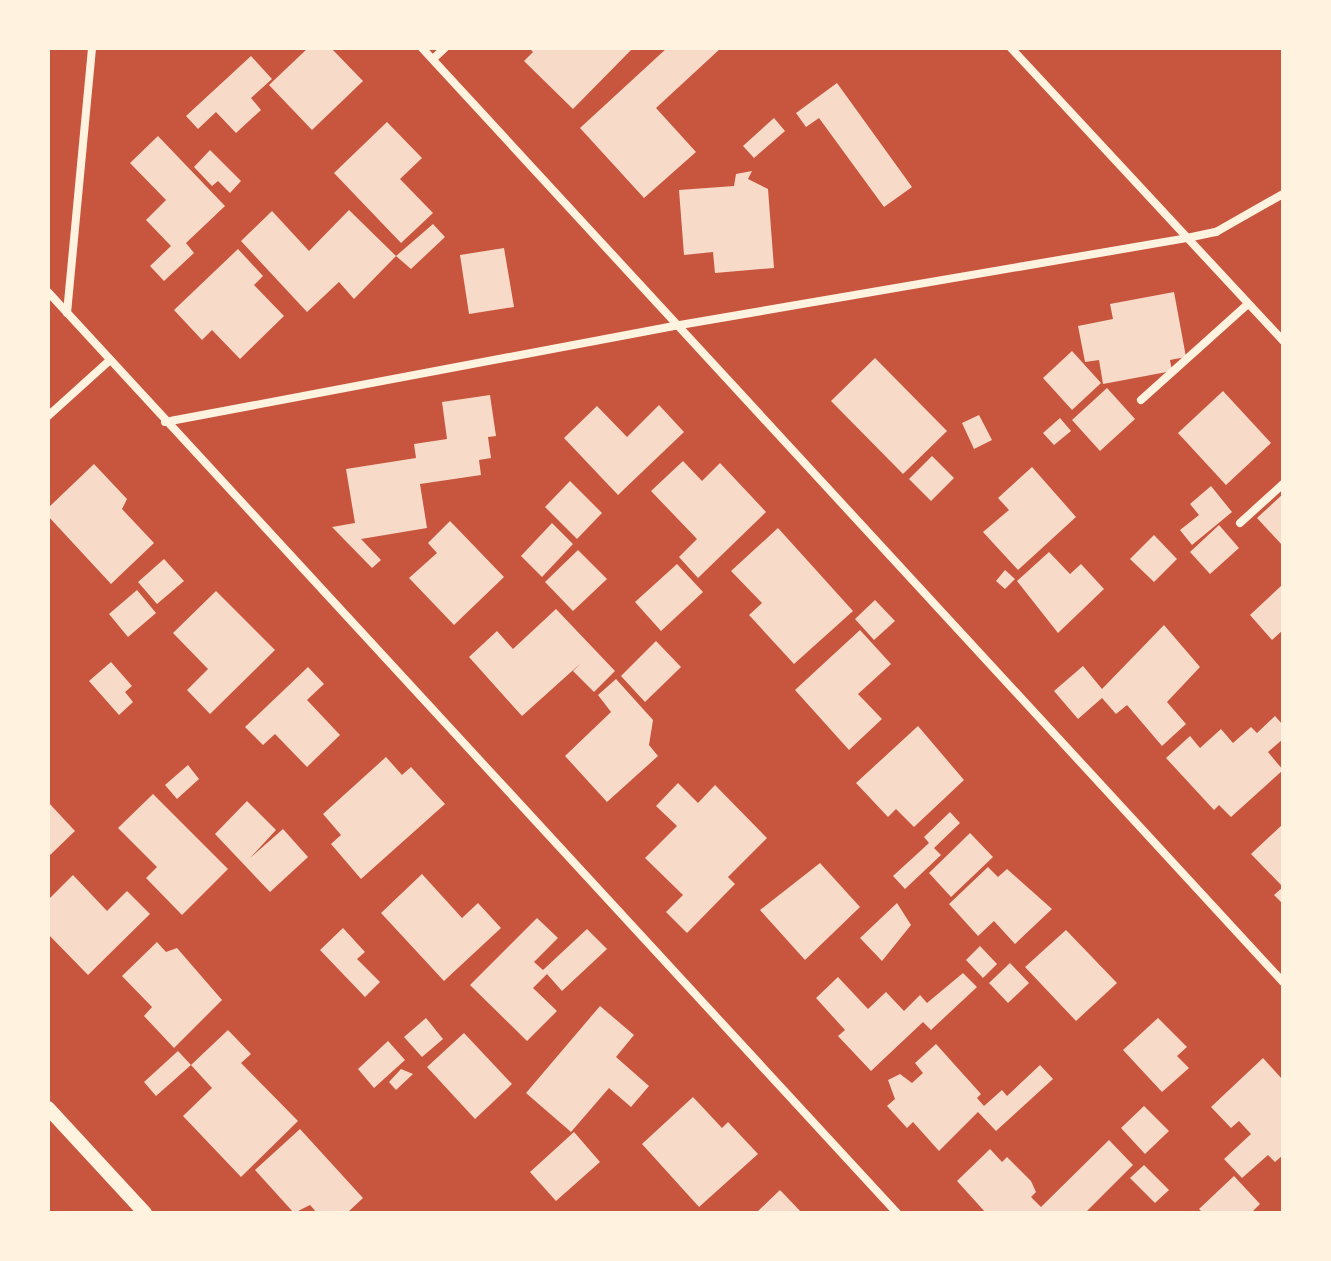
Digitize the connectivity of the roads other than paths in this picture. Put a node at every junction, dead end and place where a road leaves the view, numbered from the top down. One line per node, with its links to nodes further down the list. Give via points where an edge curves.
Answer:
1 (92, 48): 10 (street)
2 (422, 48): 5 (street)
3 (445, 48): 5 (street)
4 (1011, 48): 7 (street)
5 (433, 59): 11 (street)
6 (1283, 194): 7 (street, via 1216,232)
7 (1187, 238): 9 (street); 11 (street)
8 (48, 292): 10 (street)
9 (1248, 304): 12 (street); 14 (street)
10 (67, 313): 13 (street)
11 (674, 326): 16 (street); 19 (street)
12 (1283, 341)
13 (110, 360): 15 (street); 16 (street)
14 (1141, 400)
15 (48, 416)
16 (165, 422): 22 (street)
17 (1283, 484): 18 (street)
18 (1240, 523)
19 (1283, 982)
20 (48, 1108): 21 (street)
21 (145, 1213)
22 (897, 1213)

